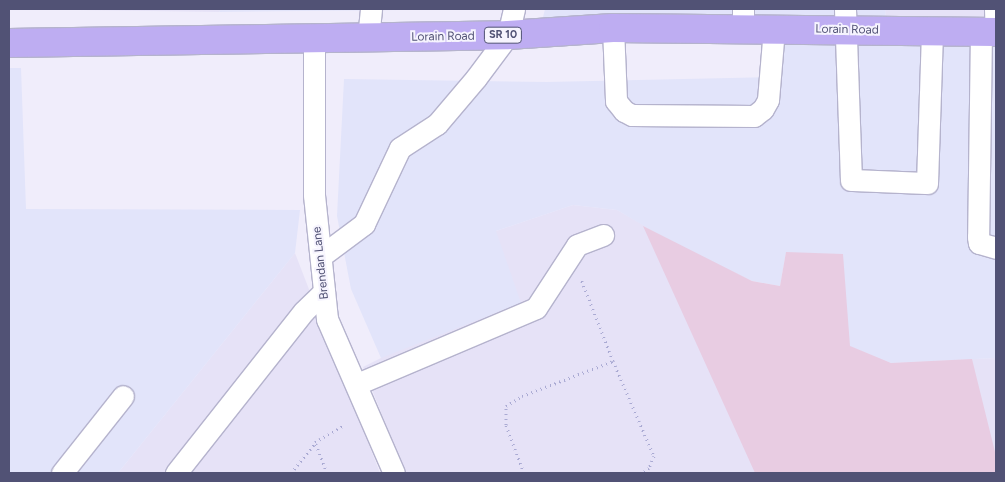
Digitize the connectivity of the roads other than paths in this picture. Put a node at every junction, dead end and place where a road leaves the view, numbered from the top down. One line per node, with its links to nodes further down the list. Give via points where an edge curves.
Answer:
1 (371, 9): 10 (street)
2 (514, 9): 9 (street)
3 (743, 18): 6 (main road, Lorain Road / SR 10); 7 (main road, Lorain Road / SR 10)
4 (846, 19): 7 (main road, Lorain Road / SR 10); 8 (main road, Lorain Road / SR 10); 8 (street, via 851,180 927,183)
5 (991, 24): 8 (main road, Lorain Road / SR 10); 14 (street, via 978,237 979,243)
6 (613, 28): 7 (street, via 616,101 624,111 632,115 754,116 768,100); 9 (main road, Lorain Road / SR 10)
7 (774, 28)
8 (932, 31)
9 (508, 35): 10 (main road, Lorain Road / SR 10); 15 (street, via 436,124 400,148 364,224)
10 (368, 38): 11 (main road, Lorain Road / SR 10)
11 (314, 40): 12 (main road, Lorain Road / SR 10); 15 (street, Brendan Lane, via 314,195)
12 (9, 43)
13 (603, 235): 17 (street, via 577,245 536,308)
14 (996, 248)
15 (321, 256): 16 (street, Brendan Lane)
16 (324, 292): 17 (street, Brendan Lane, via 328,319); 20 (street, via 304,310)
17 (357, 384): 21 (street, Brendan Lane)
18 (123, 396): 19 (street)
19 (62, 473)
20 (176, 473)
21 (394, 473)

